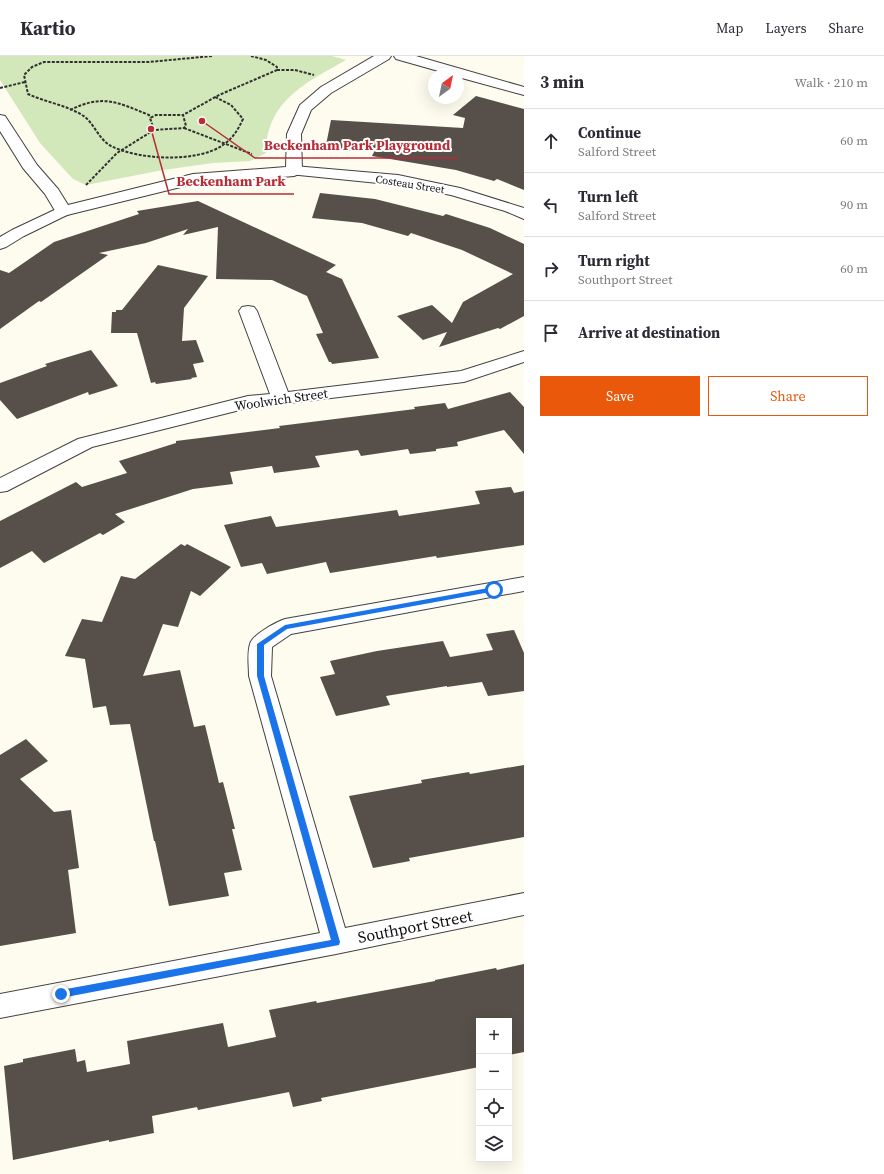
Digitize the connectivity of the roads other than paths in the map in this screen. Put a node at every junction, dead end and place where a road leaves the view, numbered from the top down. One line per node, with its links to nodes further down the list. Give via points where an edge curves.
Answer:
1 (384, 56): 5 (street, via 326,90 305,108 294,134)
2 (401, 56): 3 (street)
3 (524, 91)
4 (0, 119): 6 (street)
5 (294, 171): 6 (street, Costeau Street, via 193,179); 7 (street, Costeau Street, via 398,180 454,191)
6 (63, 211): 8 (street, Costeau Street)
7 (524, 214)
8 (0, 244)
9 (248, 311): 11 (street)
10 (524, 356): 11 (street, Woolwich Street, via 464,376)
11 (281, 398): 12 (street, Woolwich Street, via 248,402 85,443)
12 (0, 486)
13 (524, 584): 15 (street, via 285,627 261,644 260,676)
14 (524, 904): 15 (street, Southport Street)
15 (336, 942): 16 (street, Southport Street)
16 (0, 1006)

